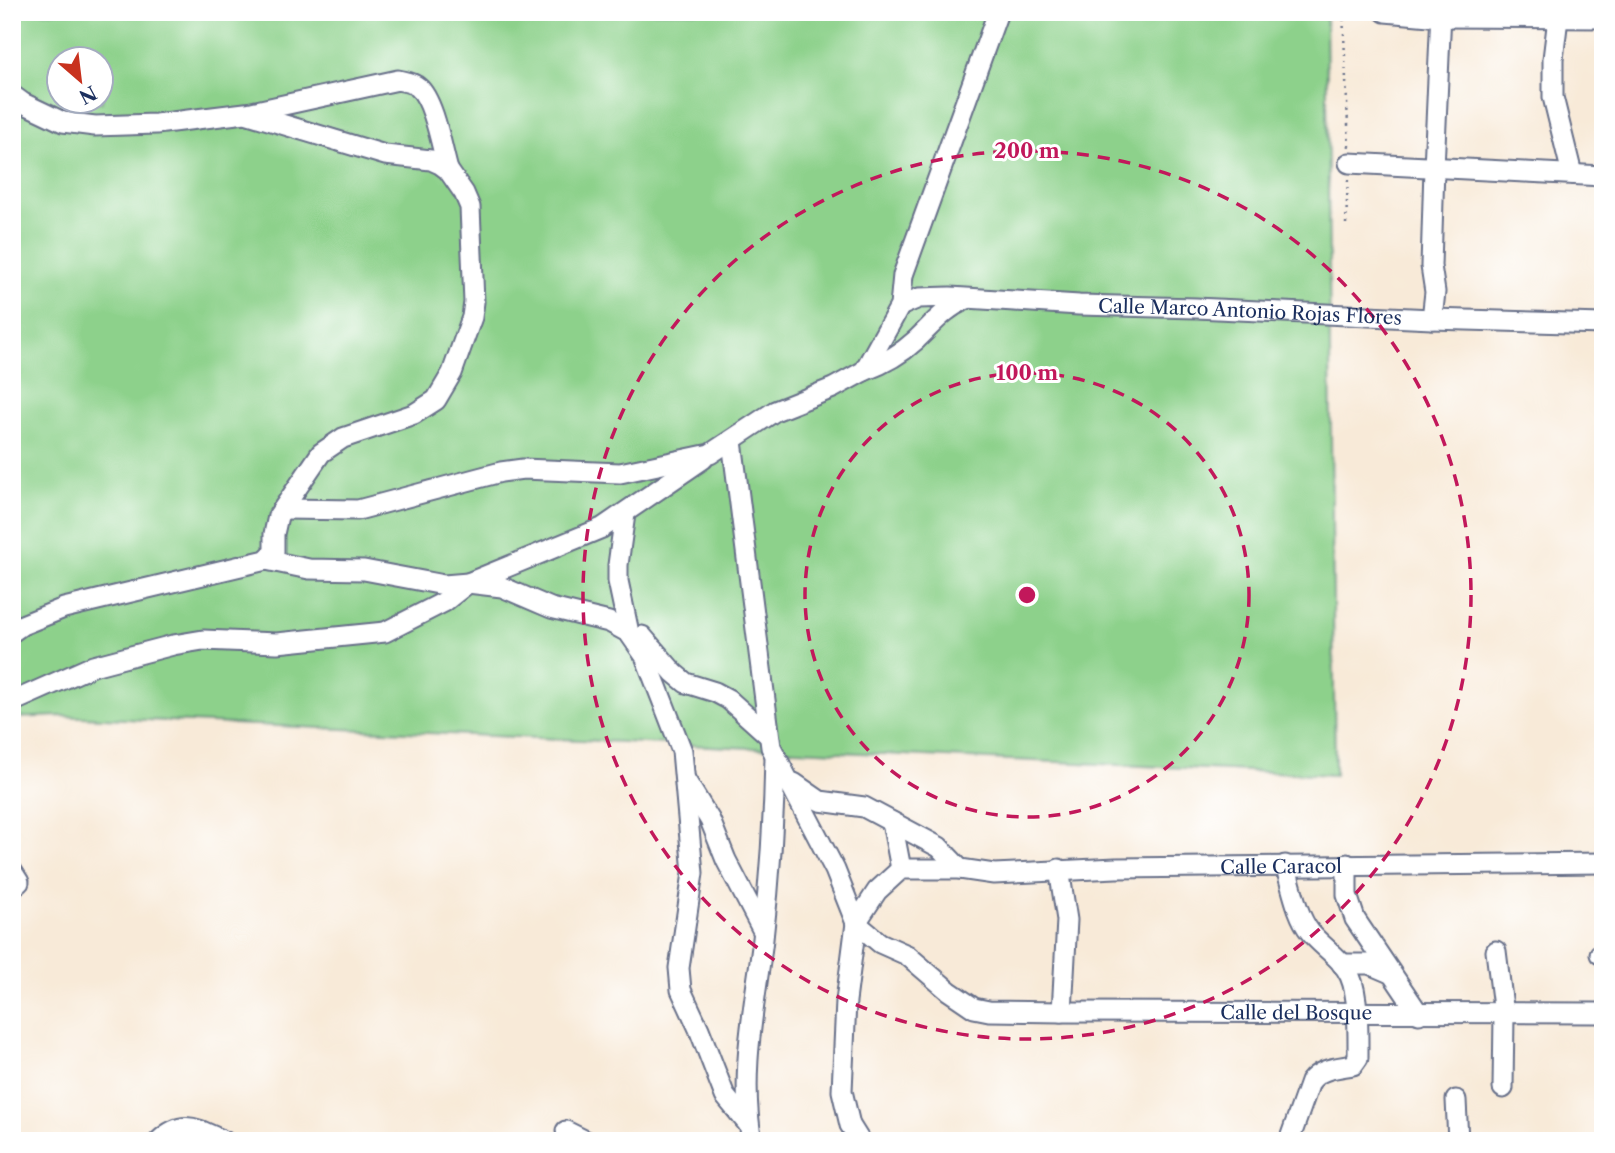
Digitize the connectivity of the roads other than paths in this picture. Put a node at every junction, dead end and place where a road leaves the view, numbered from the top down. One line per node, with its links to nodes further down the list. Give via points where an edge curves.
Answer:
1 (998, 12): 14 (street, via 903,275)
2 (1385, 12): 3 (street)
3 (1441, 14): 4 (street); 9 (street)
4 (1558, 18): 5 (street); 11 (street, via 1553,97)
5 (1603, 18)
6 (18, 99): 7 (street, via 63,122 95,126)
7 (245, 113): 10 (street, via 385,155 431,160); 10 (street, via 398,80 412,83 428,100)
8 (1349, 163): 9 (street)
9 (1434, 168): 11 (street); 15 (street)
10 (447, 170): 20 (street, via 470,207 474,302 468,334 452,373 436,400 414,414 343,438 321,453)
11 (1572, 174): 12 (street)
12 (1603, 176)
13 (968, 298): 14 (street, Calle Marco Antonio Rojas Flores, via 919,298); 15 (street, Calle Marco Antonio Rojas Flores); 17 (street, via 946,310 893,358)
14 (900, 306): 17 (street)
15 (1432, 319): 16 (street, Calle Marco Antonio Rojas Flores)
16 (1603, 324)
17 (864, 371): 18 (street, via 783,407)
18 (732, 441): 19 (street); 27 (street)
19 (710, 454): 20 (street, via 620,473 523,468 358,510); 21 (street)
20 (285, 509): 22 (street, via 275,524 274,552)
21 (625, 514): 23 (street, via 602,528); 24 (street, via 618,581)
22 (266, 560): 23 (street, via 309,569 364,570 444,585); 25 (street, via 64,608)
23 (468, 583): 24 (street, via 502,587 551,608); 26 (street, via 444,602 385,632 277,643 203,640 173,645 93,666)
24 (627, 624): 27 (street, via 686,683 728,699); 29 (street, via 645,656 682,751)
25 (12, 632)
26 (12, 702)
27 (768, 735): 28 (street)
28 (775, 756): 30 (street); 41 (street)
29 (684, 778): 41 (street, via 710,820); 53 (street, via 693,873 679,968 681,990 725,1096)
30 (789, 780): 31 (street, via 820,801 864,807); 40 (street)
31 (892, 822): 35 (street); 36 (street, via 939,848)
32 (1603, 863): 33 (street, Calle Caracol)
33 (1347, 864): 34 (street, Calle Caracol); 44 (street, via 1350,907)
34 (1285, 865): 37 (street, Calle Caracol); 43 (street, via 1302,918)
35 (901, 869): 36 (street, Calle Caracol); 40 (street, via 877,891)
36 (960, 869): 37 (street, Calle Caracol, via 994,874)
37 (1059, 869): 45 (street, via 1067,920)
38 (12, 871): 39 (street, via 19,882)
39 (12, 888)
40 (856, 923): 45 (street, Calle del Bosque, via 880,943 907,955 974,1007); 57 (street, via 842,1091 850,1125)
41 (764, 932): 53 (street, via 745,1083)
42 (1496, 951): 49 (street)
43 (1342, 964): 44 (street, via 1369,964); 47 (street, via 1351,977)
44 (1391, 973): 48 (street)
45 (1062, 1012): 47 (street, Calle del Bosque)
46 (1603, 1013): 49 (street, Calle del Bosque)
47 (1357, 1014): 48 (street, Calle del Bosque); 58 (street, via 1356,1062 1315,1075)
48 (1419, 1014): 49 (street, Calle del Bosque)
49 (1504, 1015): 50 (street)
50 (1503, 1088)
51 (1456, 1100): 59 (street)
52 (566, 1131): 56 (street)
53 (750, 1132)
54 (159, 1141): 55 (street, via 169,1132 195,1127)
55 (224, 1141)
56 (586, 1141)
57 (860, 1141)
58 (1289, 1141)
59 (1458, 1141)

